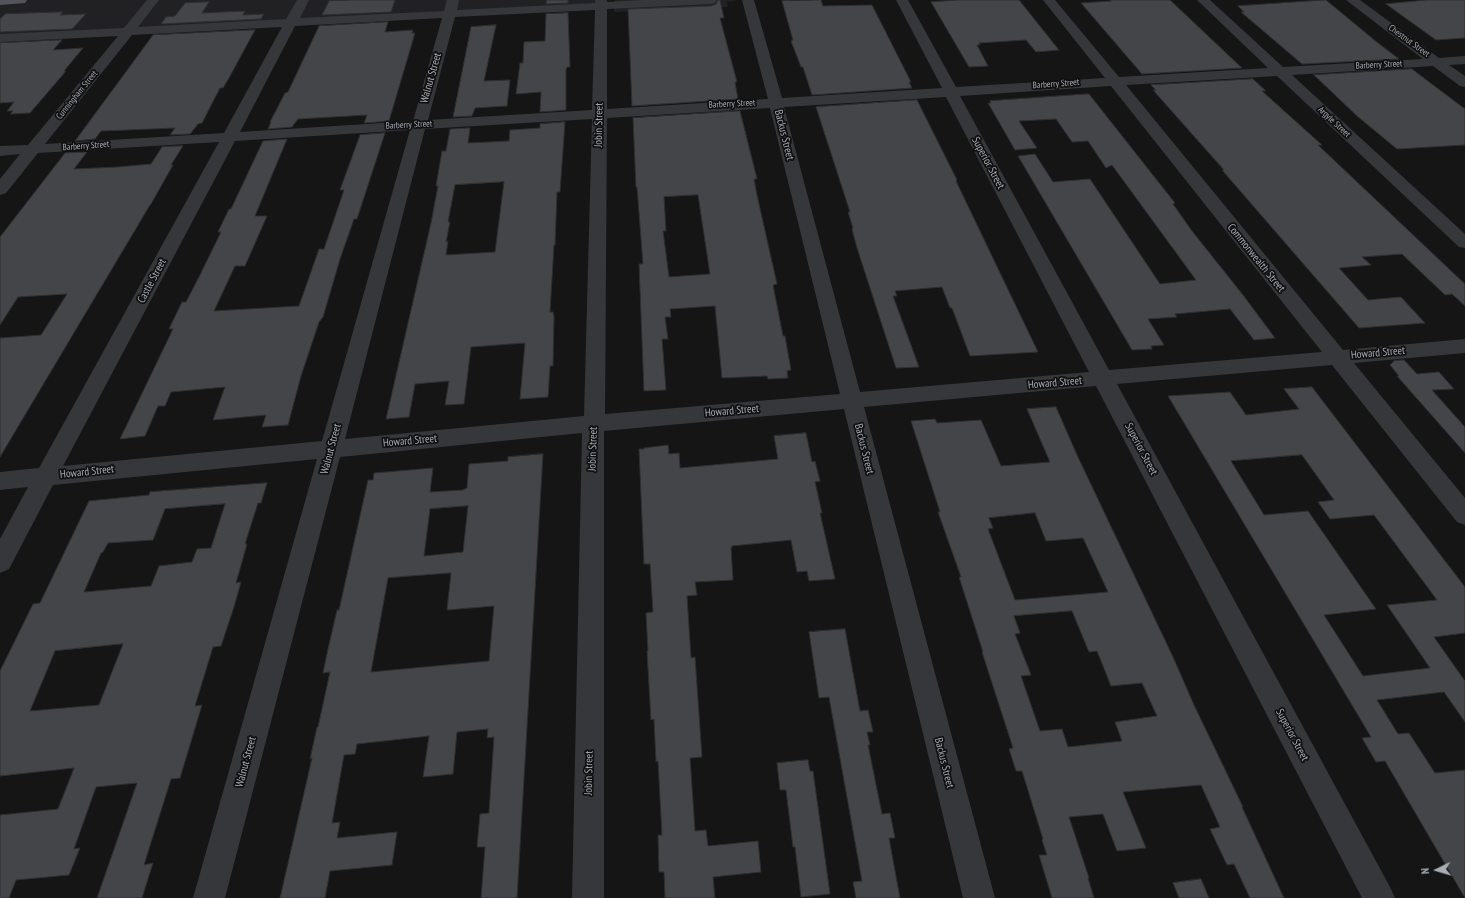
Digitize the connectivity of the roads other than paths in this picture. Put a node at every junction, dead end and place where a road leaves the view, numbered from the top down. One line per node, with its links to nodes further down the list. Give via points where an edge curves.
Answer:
1 (21, 0): 10 (main road)
2 (153, 0): 14 (street, Cunningham Street)
3 (303, 0): 13 (street, Castle Street)
4 (712, 0): 11 (street)
5 (748, 0): 22 (street, Backus Street)
6 (902, 0): 21 (street, Superior Street)
7 (1049, 0): 19 (street, Commonwealth Street)
8 (1203, 0): 18 (street, Argyle Street)
9 (1352, 0): 17 (street, Chestnut Street)
10 (2, 2)
11 (600, 3): 12 (street); 23 (street, Jobin Street)
12 (451, 7): 13 (street); 24 (street, Walnut Street)
13 (291, 23): 14 (street); 25 (street, Castle Street)
14 (128, 31): 15 (street); 26 (street, Cunningham Street)
15 (0, 38)
16 (1465, 60): 17 (street, Barberry Street)
17 (1436, 61): 18 (street, Barberry Street); 20 (street, Chestnut Street)
18 (1279, 71): 19 (street, Barberry Street); 29 (street, Argyle Street)
19 (1113, 81): 21 (street, Barberry Street); 31 (street, Commonwealth Street)
20 (1465, 83)
21 (949, 91): 22 (street, Barberry Street); 32 (street, Superior Street)
22 (776, 102): 23 (street, Barberry Street); 33 (street, Backus Street)
23 (599, 113): 24 (street, Barberry Street); 34 (street, Jobin Street)
24 (418, 124): 25 (street, Barberry Street); 35 (street, Walnut Street)
25 (230, 137): 26 (street, Barberry Street); 36 (street, Castle Street)
26 (33, 149): 27 (street, Barberry Street); 28 (street, Cunningham Street)
27 (0, 151)
28 (0, 190)
29 (1465, 243)
30 (1465, 346): 31 (street, Howard Street)
31 (1337, 357): 32 (street, Howard Street); 38 (street, Commonwealth Street)
32 (1103, 378): 33 (street, Howard Street); 43 (street, Superior Street)
33 (852, 401): 34 (street, Howard Street); 42 (street, Backus Street)
34 (594, 424): 35 (street, Howard Street); 41 (street, Jobin Street)
35 (331, 449): 36 (street, Howard Street); 40 (street, Walnut Street)
36 (46, 476): 37 (street, Howard Street); 39 (street, Castle Street)
37 (0, 481)
38 (1465, 515)
39 (0, 562)
40 (209, 898)
41 (588, 898)
42 (979, 898)
43 (1379, 898)

